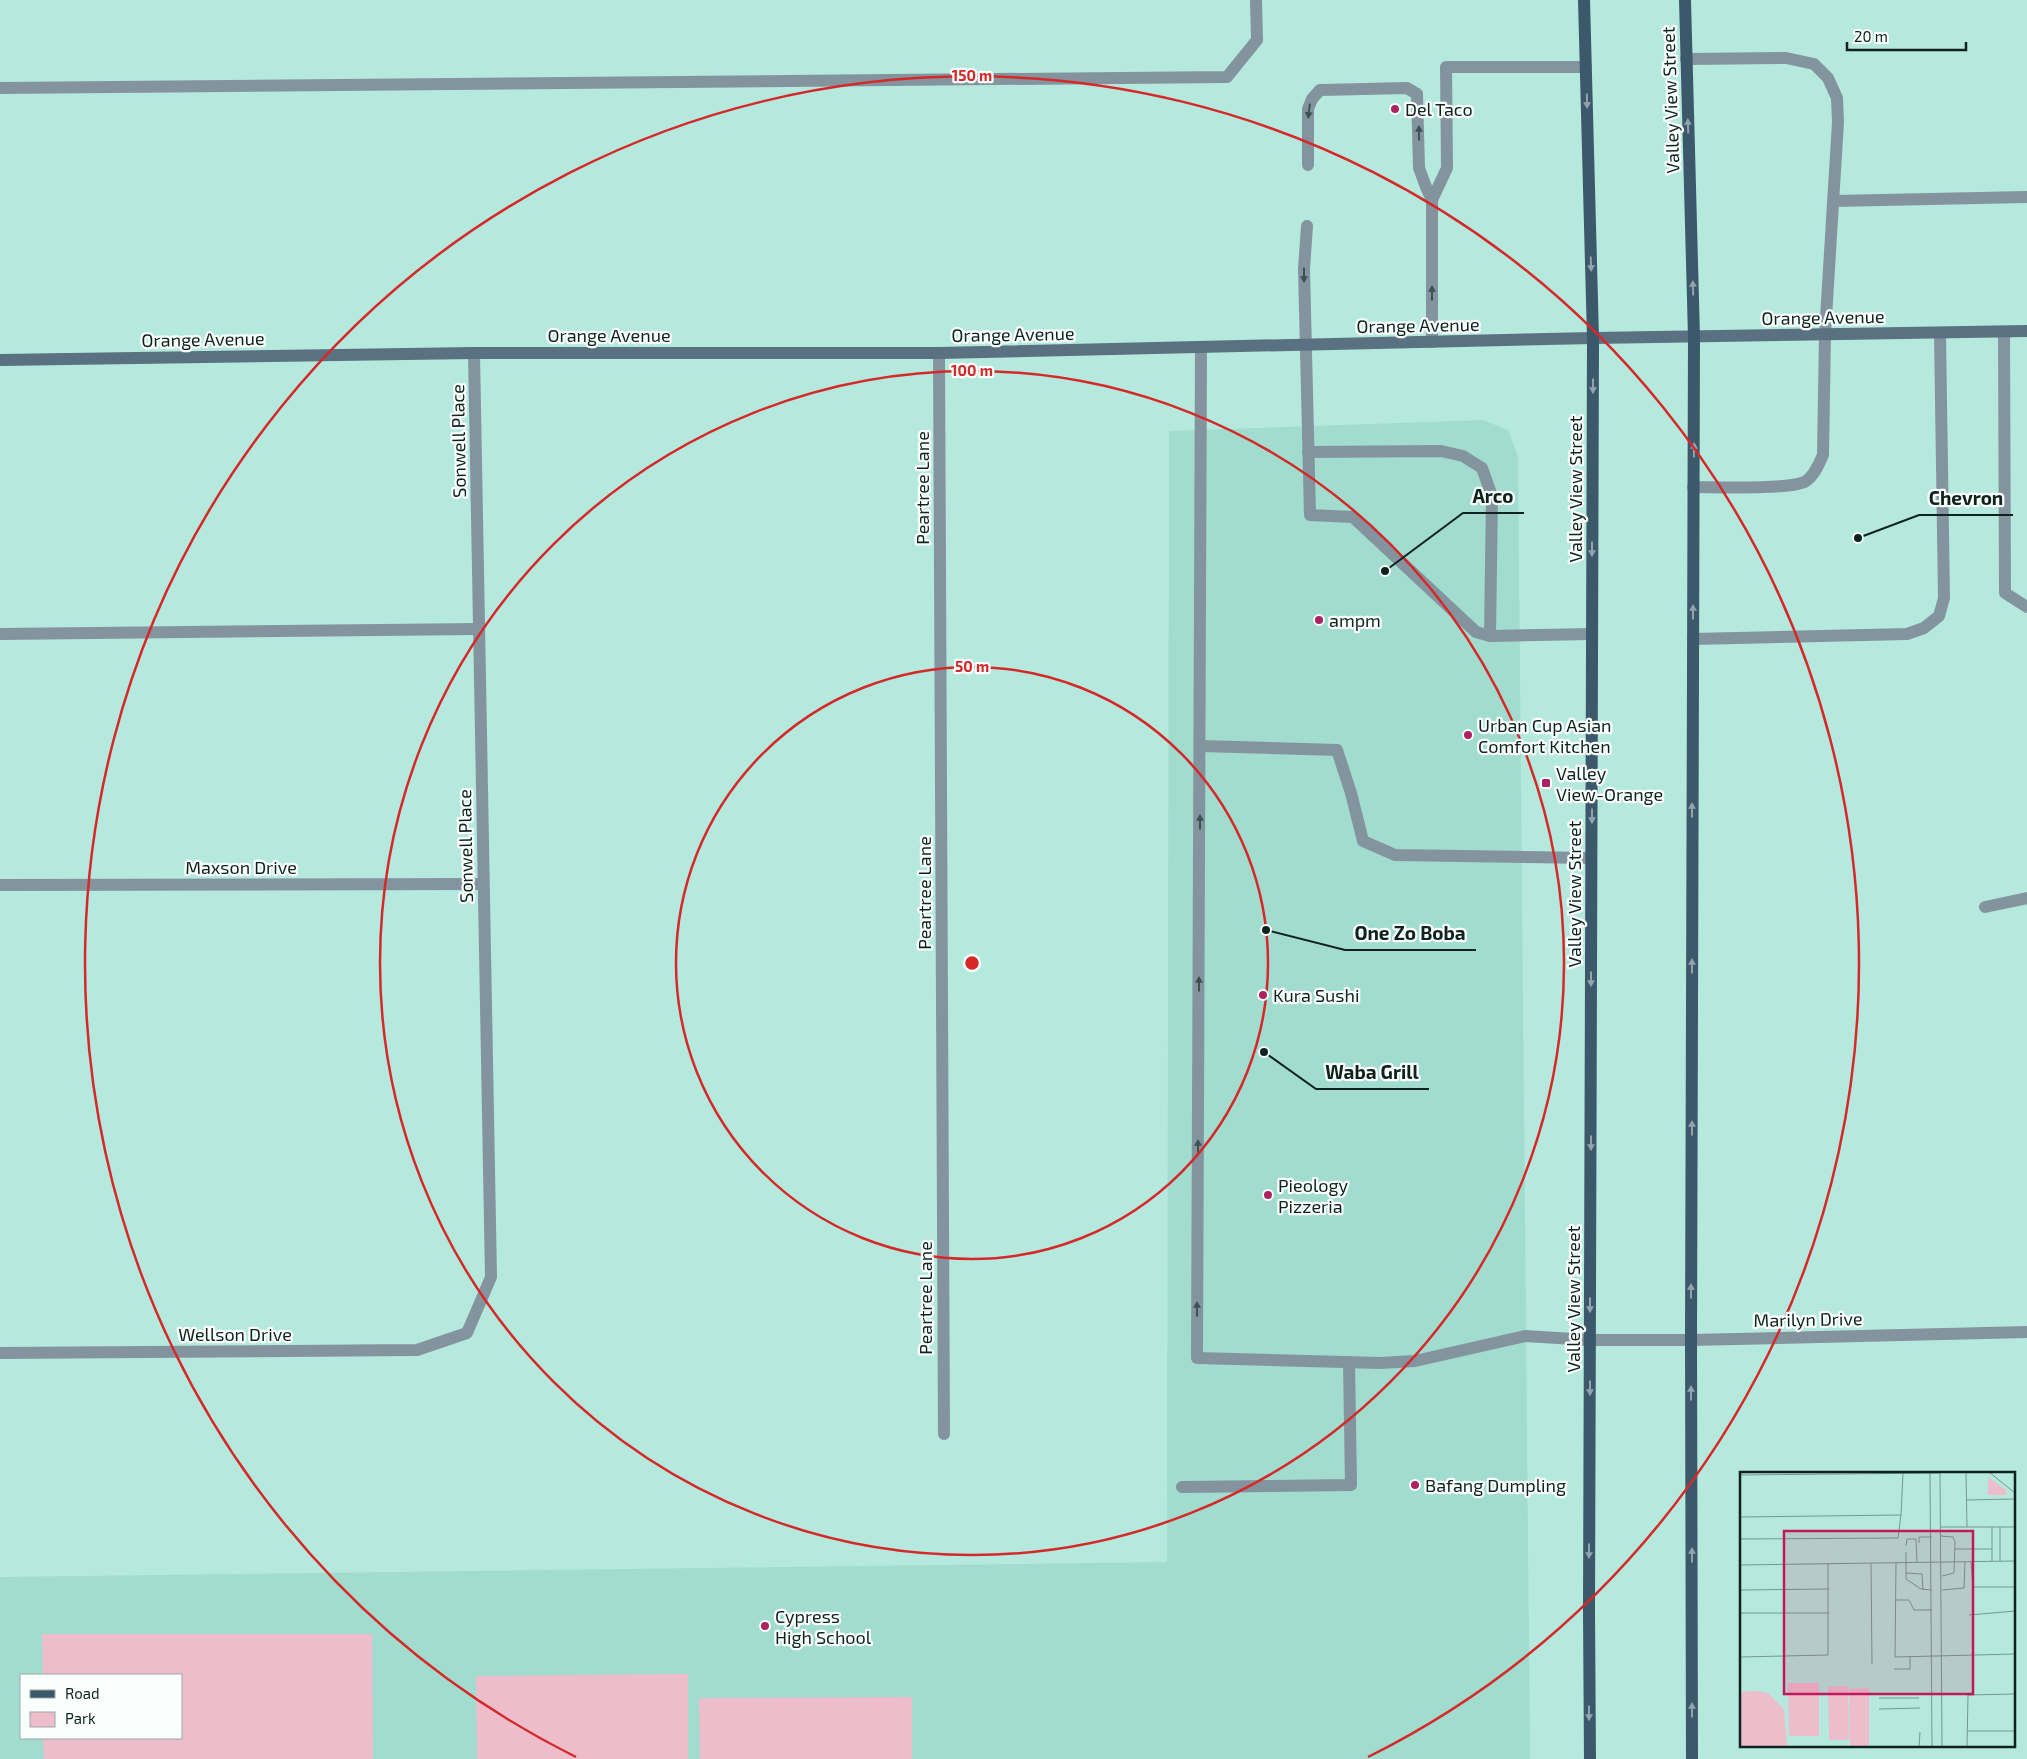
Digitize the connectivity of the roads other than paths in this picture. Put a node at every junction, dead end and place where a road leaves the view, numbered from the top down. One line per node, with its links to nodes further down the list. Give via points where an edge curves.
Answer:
1 (1256, 0): 6 (street, via 1257,40 1227,77)
2 (1584, 0): 5 (main road, Valley View Street)
3 (1685, 0): 4 (main road, Valley View Street)
4 (1686, 59): 10 (street, via 1786,58 1814,64 1828,78 1837,98); 16 (main road, Valley View Street, one-way to 4)
5 (1586, 67): 9 (street, via 1446,67 1447,168); 17 (main road, Valley View Street, one-way to 17)
6 (0, 88)
7 (1308, 165): 9 (street, one-way to 7, via 1420,168 1417,94 1407,88 1320,90 1308,109)
8 (2027, 198): 10 (street)
9 (1432, 200): 18 (street, one-way to 9)
10 (1834, 200): 15 (street)
11 (1307, 226): 19 (street, one-way to 19, via 1304,269)
12 (2027, 331): 13 (main road, Orange Avenue)
13 (2004, 332): 14 (main road, Orange Avenue); 26 (street, via 2006,593)
14 (1940, 333): 15 (main road, Orange Avenue); 31 (street, via 1944,598 1939,616 1924,628 1907,634)
15 (1825, 334): 16 (main road, Orange Avenue); 25 (street, via 1823,455 1806,481 1788,486)
16 (1694, 337): 17 (main road, Orange Avenue); 25 (main road, Valley View Street, one-way to 16)
17 (1593, 338): 18 (main road, Orange Avenue); 29 (main road, Valley View Street, one-way to 29)
18 (1432, 342): 19 (main road, Orange Avenue)
19 (1306, 344): 20 (main road, Orange Avenue); 24 (street)
20 (1201, 347): 22 (main road, Orange Avenue); 32 (street)
21 (474, 353): 22 (main road, Orange Avenue); 23 (main road, Orange Avenue); 27 (street, Sonwell Place)
22 (939, 353): 44 (street, Peartree Lane)
23 (0, 360)
24 (1308, 452): 30 (street, via 1310,515 1353,517 1476,632); 30 (street, via 1441,451 1463,456 1482,468 1492,496)
25 (1693, 487): 31 (main road, Valley View Street, one-way to 25)
26 (2027, 607)
27 (479, 629): 28 (street); 34 (street, Sonwell Place)
28 (0, 634)
29 (1592, 634): 30 (street); 33 (main road, Valley View Street, one-way to 33)
30 (1490, 636)
31 (1693, 639): 41 (main road, Valley View Street, one-way to 31)
32 (1200, 746): 33 (street, via 1337,750 1362,841 1395,855); 43 (street, Marilyn Drive, one-way to 32, via 1197,1358)
33 (1592, 858): 40 (main road, Valley View Street, one-way to 40)
34 (483, 884): 35 (street, Maxson Drive); 39 (street, Sonwell Place, via 491,1277)
35 (0, 885)
36 (2027, 898): 37 (street)
37 (1985, 907)
38 (2027, 1332): 41 (street, Marilyn Drive)
39 (467, 1333): 42 (street, Wellson Drive, via 417,1350)
40 (1590, 1340): 41 (street, Marilyn Drive); 43 (street, Marilyn Drive, via 1525,1336 1415,1361); 46 (main road, Valley View Street, one-way to 46)
41 (1691, 1340): 47 (main road, Valley View Street, one-way to 41)
42 (0, 1353)
43 (1349, 1362): 45 (street, via 1351,1485)
44 (944, 1434)
45 (1182, 1487)
46 (1590, 1759)
47 (1692, 1759)

